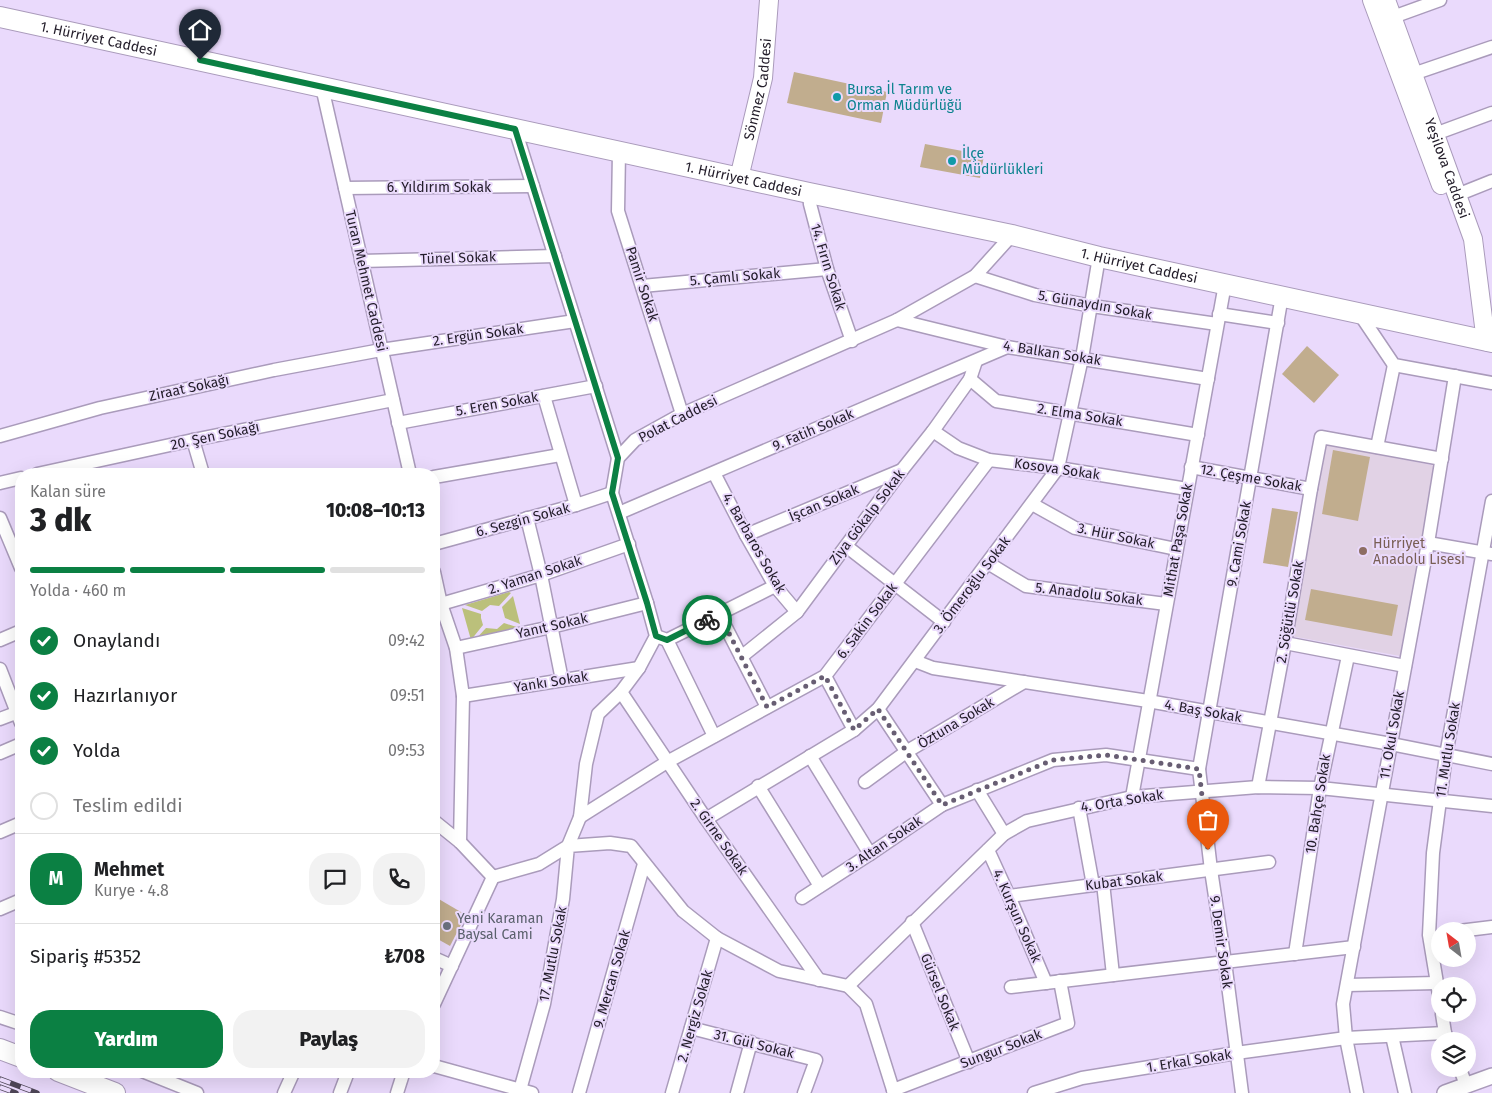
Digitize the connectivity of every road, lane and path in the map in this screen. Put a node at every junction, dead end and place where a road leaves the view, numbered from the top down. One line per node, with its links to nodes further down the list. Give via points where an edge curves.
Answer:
1 (769, 0): 14 (main road, Sönmez Caddesi, via 763,78)
2 (1372, 0): 35 (main road, Yeşilova Caddesi, via 1462,242 1470,300)
3 (1386, 0): 6 (main road, Yeşilova Caddesi)
4 (1440, 0): 6 (street)
5 (0, 17): 9 (main road, 1. Hürriyet Caddesi)
6 (1393, 17): 8 (main road, Yeşilova Caddesi)
7 (1492, 47): 8 (street)
8 (1413, 74): 12 (main road, Yeşilova Caddesi)
9 (322, 87): 11 (main road, 1. Hürriyet Caddesi); 17 (street, Turan Mehmet Caddesi)
10 (1492, 113): 12 (street)
11 (515, 129): 13 (main road, 1. Hürriyet Caddesi); 16 (street)
12 (1435, 134): 19 (main road, Yeşilova Caddesi)
13 (619, 152): 14 (main road, 1. Hürriyet Caddesi); 27 (street, Pamir Sokak, via 618,211)
14 (739, 178): 18 (main road, 1. Hürriyet Caddesi)
15 (1492, 181): 19 (street)
16 (533, 186): 17 (street, 6. Yıldırım Sokak); 21 (street)
17 (345, 188): 23 (street, Turan Mehmet Caddesi)
18 (809, 193): 20 (main road, 1. Hürriyet Caddesi); 24 (street, 14. Fırın Sokak)
19 (1457, 195): 35 (main road, Yeşilova Caddesi, via 1473,239)
20 (1012, 235): 22 (main road, 1. Hürriyet Caddesi); 25 (street, Polat Caddesi)
21 (555, 256): 23 (street, Tünel Sokak); 33 (street)
22 (1099, 257): 26 (main road, 1. Hürriyet Caddesi); 29 (street, 3. Ömeroğlu Sokak)
23 (361, 261): 38 (street, Turan Mehmet Caddesi)
24 (827, 269): 27 (street, 5. Çamlı Sokak); 36 (street, 14. Fırın Sokak)
25 (976, 276): 29 (street, 5. Günaydın Sokak, via 1035,295); 32 (street, Polat Caddesi)
26 (1225, 284): 28 (main road, 1. Hürriyet Caddesi); 31 (street, Mithat Paşa Sokak)
27 (642, 286): 49 (street, Pamir Sokak)
28 (1282, 296): 30 (main road, 1. Hürriyet Caddesi); 34 (street, 9. Cami Sokak)
29 (1092, 306): 31 (street, 5. Günaydın Sokak); 39 (street, 3. Ömeroğlu Sokak)
30 (1359, 313): 35 (main road, 1. Hürriyet Caddesi); 41 (street)
31 (1218, 319): 34 (street, 5. Günaydın Sokak); 44 (street, Mithat Paşa Sokak)
32 (897, 320): 36 (street, Polat Caddesi); 37 (street, 4. Balkan Sokak)
33 (575, 321): 38 (street, 2. Ergün Sokak); 46 (street)
34 (1278, 323): 69 (street, 9. Cami Sokak)
35 (1487, 340)
36 (852, 341): 49 (street, Polat Caddesi)
37 (1007, 347): 39 (street, 4. Balkan Sokak); 40 (street, 9. Fatih Sokak)
38 (381, 350): 48 (street, Turan Mehmet Caddesi); 54 (street, Ziraat Sokağı, via 100,408)
39 (1082, 358): 44 (street, 4. Balkan Sokak); 50 (street, 3. Ömeroğlu Sokak)
40 (976, 361): 43 (street, Ziya Gökalp Sokak); 67 (street, 9. Fatih Sokak)
41 (1394, 365): 42 (street); 56 (street)
42 (1455, 376): 45 (street); 59 (street, 11. Okul Sokak)
43 (970, 379): 50 (street, 2. Elma Sokak, via 996,401); 52 (street, Ziya Gökalp Sokak)
44 (1208, 379): 53 (street, Mithat Paşa Sokak)
45 (1492, 383)
46 (596, 386): 47 (street, 5. Eren Sokak); 58 (street)
47 (544, 396): 51 (street, 5. Eren Sokak); 57 (street)
48 (393, 400): 51 (street, Turan Mehmet Caddesi); 55 (street, 20. Şen Sokağı)
49 (682, 414): 58 (street, Polat Caddesi, via 635,440)
50 (1071, 414): 53 (street, 2. Elma Sokak); 65 (street, 3. Ömeroğlu Sokak)
51 (398, 423): 64 (street, Turan Mehmet Caddesi)
52 (933, 431): 60 (street, Kosova Sokak, via 958,448); 66 (street, Ziya Gökalp Sokak)
53 (1198, 435): 61 (street, Mithat Paşa Sokak)
54 (0, 436)
55 (193, 440): 62 (street, 20. Şen Sokağı); 63 (street)
56 (1377, 447): 59 (street); 73 (street, 2. Söğütlü Sokak, via 1321,437)
57 (560, 455): 68 (street); 77 (street)
58 (618, 458): 74 (street)
59 (1442, 459): 83 (street, 11. Okul Sokak)
60 (989, 460): 65 (street, Kosova Sokak); 91 (street, 6. Sakin Sokak)
61 (1191, 467): 69 (street, 12. Çeşme Sokak); 72 (street, Mithat Paşa Sokak)
62 (67, 468)
63 (198, 468)
64 (409, 468)
65 (1058, 468): 72 (street, Kosova Sokak); 76 (street, 3. Ömeroğlu Sokak)
66 (902, 470): 81 (street, İşcan Sokak); 85 (street, Ziya Gökalp Sokak)
67 (714, 473): 78 (street, 9. Fatih Sokak); 81 (street, 4. Barbaros Sokak)
68 (440, 476)
69 (1250, 478): 73 (street, 12. Çeşme Sokak); 121 (street, 9. Cami Sokak)
70 (15, 479): 71 (street)
71 (0, 483)
72 (1187, 489): 86 (street, Mithat Paşa Sokak)
73 (1310, 489): 104 (street, 2. Söğütlü Sokak)
74 (612, 493): 77 (street, 6. Sezgin Sokak); 78 (street)
75 (1492, 500): 87 (street, 11. Mutlu Sokak)
76 (1032, 504): 86 (street, 3. Hür Sokak, via 1075,528); 89 (street, 3. Ömeroğlu Sokak)
77 (576, 505): 80 (street, 6. Sezgin Sokak)
78 (619, 513): 84 (street)
79 (0, 518): 88 (street)
80 (527, 518): 82 (street, 6. Sezgin Sokak); 90 (street)
81 (746, 535): 92 (street, 4. Barbaros Sokak)
82 (440, 542)
83 (1428, 543): 87 (street); 109 (street, 11. Okul Sokak)
84 (628, 544): 90 (street, 2. Yaman Sokak); 93 (street)
85 (846, 546): 91 (street); 97 (street, Ziya Gökalp Sokak)
86 (1176, 549): 95 (street, Mithat Paşa Sokak)
87 (1487, 553): 132 (street, 11. Mutlu Sokak)
88 (15, 554)
89 (988, 563): 95 (street, 5. Anadolu Sokak, via 1026,586); 99 (street, 3. Ömeroğlu Sokak)
90 (541, 575): 94 (street, 2. Yaman Sokak); 100 (street)
91 (895, 584): 99 (street); 112 (street, 6. Sakin Sokak)
92 (775, 586): 97 (street, 4. Barbaros Sokak); 98 (street)
93 (647, 603): 100 (street, Yanıt Sokak); 102 (street)
94 (440, 604)
95 (1166, 604): 117 (street, Mithat Paşa Sokak)
96 (440, 610): 105 (street)
97 (796, 612): 107 (street, Ziya Gökalp Sokak)
98 (719, 614): 102 (street); 107 (street)
99 (944, 622): 108 (street, 3. Ömeroğlu Sokak)
100 (552, 627): 105 (street, Yanıt Sokak); 113 (street)
101 (15, 634): 103 (street)
102 (661, 638): 110 (street); 127 (street)
103 (0, 640)
104 (1285, 643): 106 (street); 124 (street, 2. Söğütlü Sokak)
105 (456, 648): 116 (street)
106 (1348, 656): 109 (street); 126 (street, 10. Bahçe Sokak)
107 (741, 657): 119 (street)
108 (915, 661): 114 (street, 4. Baş Sokak, via 933,668); 120 (street, 3. Ömeroğlu Sokak)
109 (1405, 666): 128 (street, 11. Okul Sokak)
110 (639, 668): 113 (street, Yankı Sokak); 115 (street)
111 (0, 669): 118 (street)
112 (825, 676): 119 (street, 6. Sakin Sokak); 125 (street)
113 (562, 680): 116 (street, Yankı Sokak)
114 (1024, 682): 117 (street, 4. Baş Sokak); 130 (street, Öztuna Sokak)
115 (621, 692): 135 (street, 2. Girne Sokak); 150 (street, via 598,714 586,764)
116 (463, 696): 156 (street)
117 (1148, 702): 121 (street, 4. Baş Sokak); 134 (street, Mithat Paşa Sokak)
118 (15, 704)
119 (767, 707): 127 (street, 6. Sakin Sokak)
120 (878, 709): 125 (street, 3. Ömeroğlu Sokak); 130 (street)
121 (1209, 712): 124 (street, 4. Baş Sokak); 137 (street, 9. Cami Sokak)
122 (15, 717): 123 (street)
123 (0, 719)
124 (1270, 722): 126 (street, 4. Baş Sokak); 140 (street, 2. Söğütlü Sokak)
125 (854, 730): 133 (street, 3. Ömeroğlu Sokak)
126 (1330, 733): 128 (street, 4. Baş Sokak); 141 (street, 10. Bahçe Sokak)
127 (714, 736): 135 (street, 6. Sakin Sokak)
128 (1390, 744): 132 (street, 4. Baş Sokak); 144 (street, 11. Okul Sokak)
129 (15, 747): 131 (street)
130 (906, 752): 138 (street, Öztuna Sokak); 147 (street)
131 (0, 753)
132 (1446, 755): 136 (street, 4. Baş Sokak); 146 (street, 11. Mutlu Sokak)
133 (810, 756): 139 (street, 3. Ömeroğlu Sokak); 159 (street)
134 (1138, 760): 137 (street, 3. Altan Sokak); 142 (street, 3. Altan Sokak, via 1106,755 1053,760); 145 (street, Mithat Paşa Sokak)
135 (667, 762): 150 (street, 6. Sakin Sokak); 151 (street, 2. Girne Sokak)
136 (1492, 764)
137 (1199, 769): 143 (street, 9. Cami Sokak)
138 (865, 782)
139 (758, 786): 151 (street, 3. Ömeroğlu Sokak); 165 (street)
140 (1258, 787): 141 (street, 4. Orta Sokak); 143 (street, 4. Orta Sokak)
141 (1320, 788): 144 (street, 4. Orta Sokak); 176 (street, 10. Bahçe Sokak)
142 (977, 790): 147 (street, 3. Altan Sokak); 155 (street)
143 (1200, 791): 145 (street, 4. Orta Sokak); 162 (street, 9. Demir Sokak)
144 (1382, 794): 146 (street, 4. Orta Sokak); 175 (street, 11. Okul Sokak)
145 (1132, 797): 149 (street, 4. Orta Sokak)
146 (1440, 801): 148 (street, 4. Orta Sokak); 171 (street, 11. Mutlu Sokak, via 1433,853)
147 (942, 805): 159 (street, 3. Altan Sokak)
148 (1492, 806)
149 (1079, 808): 155 (street, 4. Orta Sokak, via 1026,821); 164 (street)
150 (580, 817): 157 (street)
151 (706, 819): 181 (street, 2. Girne Sokak)
152 (15, 826): 154 (street)
153 (440, 826): 156 (street)
154 (0, 832)
155 (1004, 834): 158 (street, 4. Orta Sokak)
156 (460, 842): 163 (street)
157 (568, 846): 161 (street, via 610,843 631,846); 163 (street, via 539,864); 209 (street, 17. Mutlu Sokak, via 563,899)
158 (988, 850): 166 (street, 4. Kurşun Sokak); 170 (street, 4. Orta Sokak)
159 (870, 854): 165 (street, 3. Altan Sokak)
160 (1270, 862): 162 (street, Kubat Sokak)
161 (644, 864): 174 (street, via 682,912); 216 (street, 9. Mercan Sokak)
162 (1210, 870): 164 (street, Kubat Sokak); 178 (street, 9. Demir Sokak)
163 (493, 877): 179 (street)
164 (1098, 884): 166 (street, Kubat Sokak); 180 (street)
165 (820, 886): 167 (street, 3. Altan Sokak)
166 (1009, 896): 183 (street, 4. Kurşun Sokak)
167 (802, 898)
168 (15, 903): 169 (street)
169 (0, 909)
170 (912, 922): 185 (street, 4. Orta Sokak); 199 (street, Gürsel Sokak)
171 (1435, 922)
172 (1492, 927): 173 (street)
173 (1476, 929)
174 (718, 938): 181 (street, via 779,971); 191 (street, 2. Nergiz Sokak)
175 (1354, 947): 176 (street); 186 (street, 11. Okul Sokak)
176 (1295, 954): 178 (street)
177 (440, 961): 179 (street)
178 (1225, 962): 180 (street); 197 (street, 9. Demir Sokak)
179 (452, 966): 188 (street)
180 (1113, 975): 182 (street)
181 (820, 980): 185 (street)
182 (1060, 981): 183 (street); 199 (street, Sungur Sokak, via 1068,1024)
183 (1046, 983): 187 (street)
184 (1431, 983): 186 (street)
185 (848, 986): 210 (street, via 866,1004)
186 (1347, 986): 194 (street, 11. Okul Sokak, via 1343,1004)
187 (1011, 987)
188 (440, 991)
189 (0, 1017): 190 (street)
190 (15, 1022)
191 (691, 1028): 195 (street, 31. Gül Sokak); 217 (street, 2. Nergiz Sokak)
192 (1392, 1036): 193 (street, 1. Erkal Sokak); 194 (street, 1. Erkal Sokak); 223 (street)
193 (1431, 1037)
194 (1346, 1038): 197 (street, 1. Erkal Sokak); 222 (street, 11. Okul Sokak)
195 (751, 1042): 218 (street); 219 (street, 31. Gül Sokak, via 816,1060)
196 (0, 1049): 198 (main road)
197 (1236, 1053): 220 (street, 1. Erkal Sokak, via 1082,1078); 221 (street, 9. Demir Sokak)
198 (15, 1055)
199 (969, 1062): 210 (street, Sungur Sokak)
200 (440, 1068): 209 (street)
201 (1492, 1076): 208 (street)
202 (1463, 1077): 208 (street)
203 (76, 1078): 211 (main road)
204 (160, 1078): 212 (street)
205 (291, 1078): 213 (street)
206 (346, 1078): 214 (street)
207 (402, 1078): 215 (street)
208 (1466, 1085): 224 (street)
209 (526, 1091)
210 (893, 1092)
211 (115, 1093)
212 (198, 1093)
213 (284, 1093)
214 (340, 1093)
215 (397, 1093)
216 (579, 1093)
217 (672, 1093)
218 (737, 1093)
219 (804, 1093)
220 (1034, 1093)
221 (1242, 1093)
222 (1357, 1093)
223 (1406, 1093)
224 (1445, 1093)

